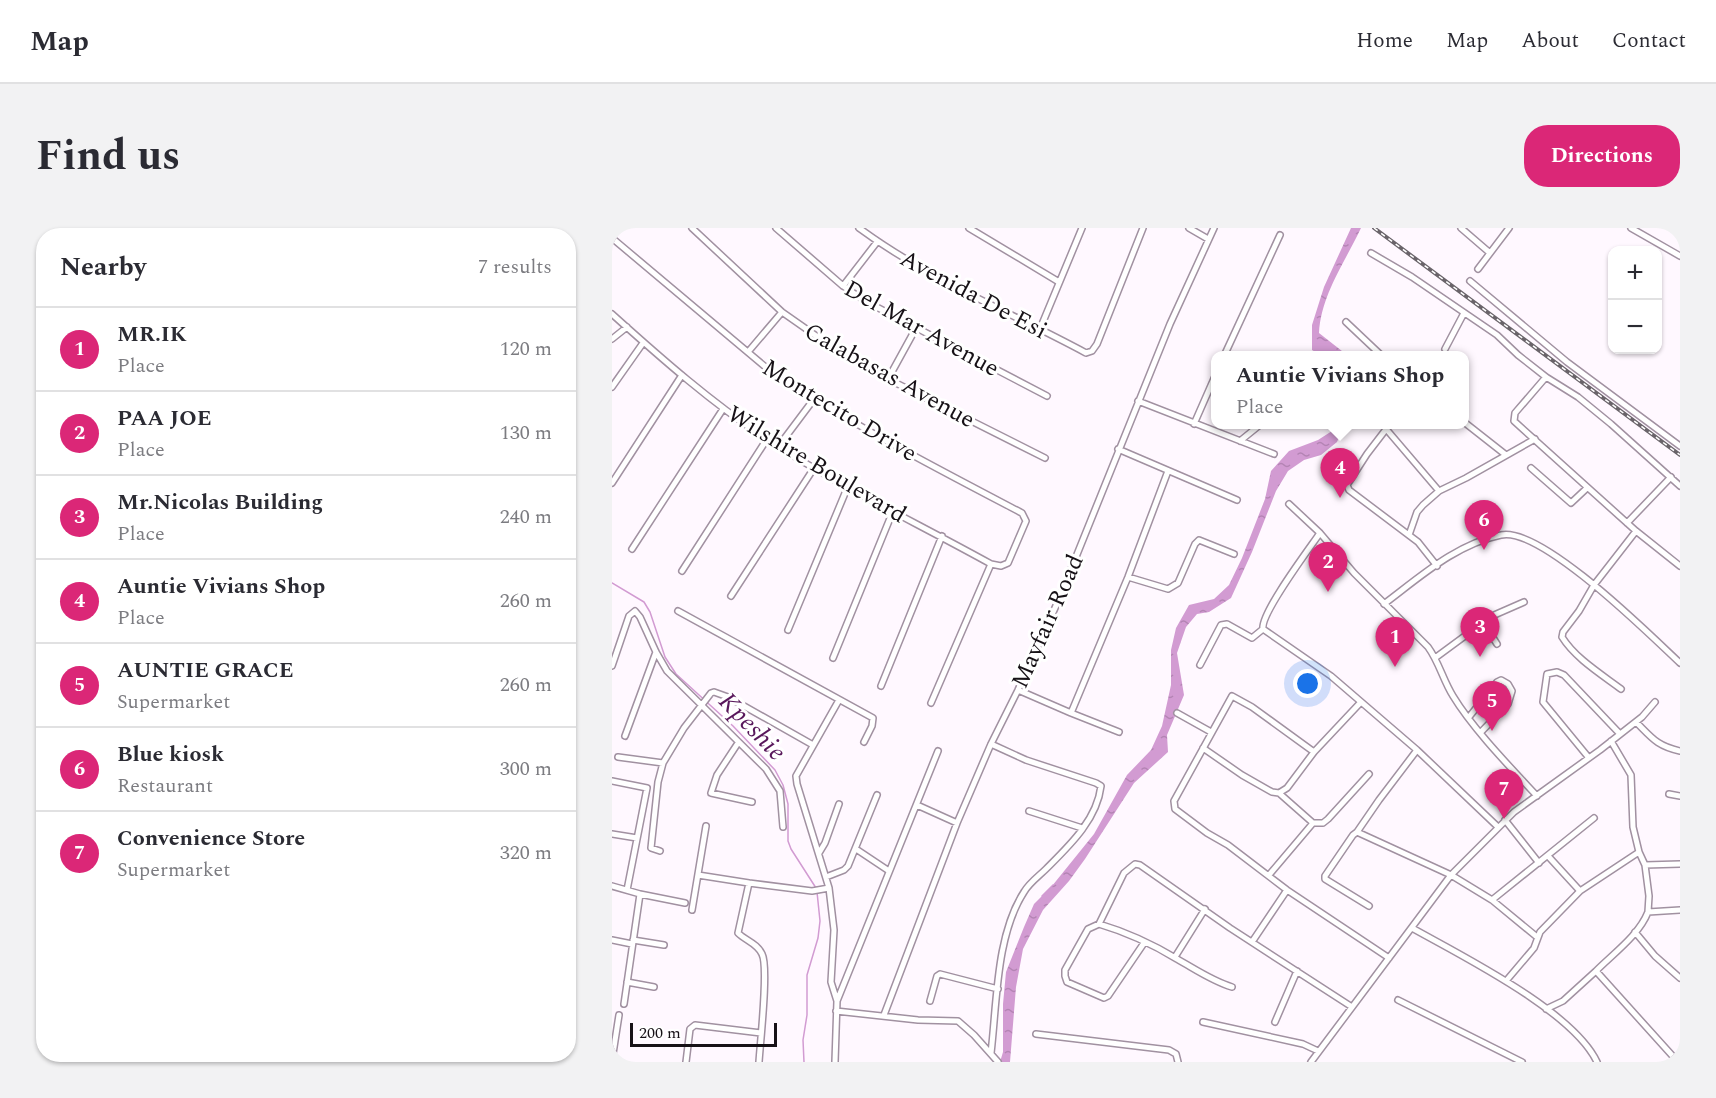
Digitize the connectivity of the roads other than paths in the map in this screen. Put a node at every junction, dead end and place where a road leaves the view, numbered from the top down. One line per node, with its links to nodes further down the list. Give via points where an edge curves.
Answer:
1 (692, 228): 23 (street, Calabasas Avenue)
2 (776, 228): 22 (street, Del Mar Avenue)
3 (859, 228): 15 (street, Avenida De Esi)
4 (969, 228): 20 (street)
5 (1143, 228): 29 (street, Avenida De Esi, via 1092,351 1086,353)
6 (1189, 228): 14 (street)
7 (1214, 228): 14 (street, Mayfair Road)
8 (1461, 228): 17 (street)
9 (1509, 228): 17 (street)
10 (1631, 228): 18 (street)
11 (1081, 229): 20 (street)
12 (1280, 235): 33 (street)
13 (612, 238): 35 (street, Montecito Drive)
14 (1208, 239): 43 (street, Mayfair Road)
15 (877, 242): 22 (street); 29 (street, Avenida De Esi)
16 (1371, 253): 24 (street)
17 (1490, 254): 19 (street)
18 (1680, 256)
19 (1478, 269)
20 (1059, 282): 29 (street)
21 (1470, 282): 53 (street, via 1567,362)
22 (843, 286): 28 (street, Del Mar Avenue)
23 (782, 312): 35 (street); 38 (street, Calabasas Avenue)
24 (1464, 313): 32 (street); 37 (street)
25 (612, 314): 27 (street, Wilshire Boulevard)
26 (1346, 322): 34 (street)
27 (627, 327): 30 (street); 31 (street, Wilshire Boulevard)
28 (916, 328): 38 (street); 41 (street, Del Mar Avenue)
29 (1040, 328)
30 (612, 339)
31 (644, 343): 36 (street, Wilshire Boulevard); 40 (street)
32 (1445, 349)
33 (1226, 351)
34 (1377, 351)
35 (748, 352): 42 (street, Montecito Drive)
36 (682, 375): 44 (street, Wilshire Boulevard); 63 (street)
37 (1546, 377): 51 (street, via 1514,417); 62 (street, via 1578,398)
38 (888, 379): 58 (street, Calabasas Avenue)
39 (1211, 384): 45 (street)
40 (612, 387)
41 (1047, 396)
42 (814, 399): 54 (street); 78 (street, Montecito Drive, via 1022,513 1026,521 1008,563)
43 (1138, 401): 45 (street); 55 (street, Mayfair Road)
44 (723, 409): 50 (street, Wilshire Boulevard); 76 (street)
45 (1194, 424): 52 (street)
46 (1469, 426): 57 (street)
47 (1255, 429): 52 (street)
48 (1386, 429): 74 (street, via 1347,485)
49 (1390, 429): 67 (street)
50 (767, 439): 54 (street, Wilshire Boulevard); 81 (street)
51 (1535, 439): 57 (street); 66 (street)
52 (1240, 441): 56 (street)
53 (1680, 446)
54 (778, 447): 59 (street, Wilshire Boulevard)
55 (1118, 449): 61 (street); 100 (street, Mayfair Road)
56 (1274, 454)
57 (1506, 455): 67 (street)
58 (1045, 458)
59 (814, 468): 64 (street, Wilshire Boulevard); 84 (street)
60 (1531, 468): 66 (street, via 1571,503)
61 (1168, 471): 68 (street); 82 (street)
62 (1671, 477): 65 (street); 71 (street)
63 (612, 483)
64 (848, 486): 70 (street, Wilshire Boulevard); 90 (street)
65 (1680, 486)
66 (1587, 488): 71 (street)
67 (1438, 491): 74 (street, via 1417,512)
68 (1237, 501)
69 (1289, 504): 73 (street)
70 (893, 511): 75 (street, Wilshire Boulevard); 93 (street)
71 (1627, 523): 72 (street)
72 (1636, 531): 80 (street); 83 (street)
73 (1320, 533): 86 (street); 89 (street, via 1272,604)
74 (1409, 535): 79 (street)
75 (942, 536): 78 (street, Wilshire Boulevard); 98 (street)
76 (632, 549)
77 (1234, 554): 82 (street, via 1199,540 1173,587 1168,589)
78 (991, 564): 104 (street)
79 (1437, 566): 83 (street, via 1464,546 1504,534 1531,541); 86 (street)
80 (1680, 566)
81 (682, 571)
82 (1128, 577): 106 (street)
83 (1594, 585): 95 (street); 99 (street, via 1562,637)
84 (731, 596)
85 (1524, 602): 88 (street)
86 (1384, 604): 94 (street)
87 (678, 611): 101 (street)
88 (1483, 622): 91 (street); 94 (street)
89 (1263, 629): 96 (street, via 1252,638 1227,624 1221,625); 102 (street)
90 (788, 630)
91 (1497, 644)
92 (656, 651): 97 (street, via 640,617 633,611); 105 (street, via 668,671); 114 (street)
93 (833, 658)
94 (1436, 658): 108 (street, via 1452,695)
95 (1680, 663)
96 (1200, 665)
97 (612, 666)
98 (881, 686)
99 (1622, 689)
100 (1018, 690): 106 (street); 118 (street, Mayfair Road)
101 (839, 700): 116 (street, via 873,718); 119 (street)
102 (1361, 702): 121 (street); 124 (street)
103 (1655, 702): 109 (street)
104 (931, 703)
105 (701, 704): 117 (street); 119 (street, via 714,692 728,697); 127 (street)
106 (1071, 713): 110 (street)
107 (1177, 713): 111 (street)
108 (1469, 717): 112 (street); 112 (street, via 1497,682 1508,684 1512,692 1508,704)
109 (1636, 722): 113 (street); 123 (street, via 1665,748)
110 (1119, 732)
111 (1211, 732): 120 (street); 124 (street, via 1232,696)
112 (1481, 732): 136 (street)
113 (1620, 734): 115 (street); 126 (street, via 1564,675 1547,674 1542,702)
114 (625, 736)
115 (1611, 741): 126 (street); 156 (street, via 1631,775 1633,828)
116 (864, 742)
117 (738, 743): 139 (street, via 717,775 711,793); 148 (street, via 780,791)
118 (991, 744): 146 (street, Mayfair Road); 150 (street, via 1101,786 1094,812)
119 (813, 745): 157 (street, via 796,776)
120 (1203, 748): 133 (street, via 1242,775); 164 (street, via 1174,801 1175,809)
121 (1417, 750): 149 (street); 151 (street)
122 (938, 751): 141 (street)
123 (1680, 751)
124 (1314, 752): 132 (street)
125 (618, 757): 127 (street)
126 (1589, 758): 136 (street)
127 (663, 763): 131 (street)
128 (1369, 774): 145 (street, via 1328,819)
129 (612, 781): 130 (street)
130 (646, 788): 131 (street); 153 (street)
131 (658, 788): 155 (street, via 651,848)
132 (1287, 788): 133 (street); 138 (street)
133 (1280, 793): 138 (street)
134 (1669, 794): 137 (street)
135 (877, 795): 154 (street)
136 (1537, 796): 144 (street)
137 (1680, 796)
138 (1288, 799): 145 (street)
139 (752, 802)
140 (839, 804): 157 (street)
141 (917, 805): 146 (street); 162 (street)
142 (1029, 811): 150 (street)
143 (1594, 818): 158 (street)
144 (1505, 820): 149 (street); 159 (street)
145 (1313, 823): 164 (street)
146 (957, 824): 208 (street, Mayfair Road)
147 (706, 826): 163 (street)
148 (783, 827)
149 (1498, 827): 165 (street)
150 (1082, 828): 199 (street, via 1021,896 1003,945)
151 (1358, 832): 165 (street); 176 (street, via 1325,879)
152 (612, 834): 153 (street)
153 (637, 838): 171 (street)
154 (856, 849): 162 (street); 166 (street, via 846,869)
155 (660, 851)
156 (1639, 852): 161 (street); 172 (street)
157 (819, 853): 166 (street)
158 (1548, 856): 159 (street); 172 (street)
159 (1539, 863): 174 (street)
160 (1680, 864): 161 (street)
161 (1645, 865): 180 (street)
162 (889, 871): 201 (street)
163 (698, 874): 167 (street); 178 (street)
164 (1269, 875): 170 (street)
165 (1451, 875): 174 (street); 182 (street)
166 (826, 877): 169 (street)
167 (749, 883): 169 (street, via 812,891); 211 (street, via 738,933 763,956)
168 (612, 886): 171 (street)
169 (829, 888): 201 (street, via 834,930 831,982)
170 (1287, 890): 187 (street); 191 (street)
171 (627, 891): 173 (street)
172 (1581, 891): 184 (street)
173 (640, 894): 175 (street); 186 (street)
174 (1492, 900): 184 (street)
175 (685, 903)
176 (1369, 906)
177 (1205, 909): 181 (street, via 1135,864 1125,873); 187 (street); 190 (street)
178 (692, 910)
179 (1680, 910): 180 (street)
180 (1648, 912): 183 (street)
181 (1099, 924): 188 (street); 188 (street, via 1088,929 1065,970 1067,982 1074,986 1104,998 1108,996)
182 (1412, 928): 191 (street); 195 (street)
183 (1635, 932): 193 (street); 194 (street)
184 (1537, 937): 195 (street, via 1534,948)
185 (612, 940): 186 (street)
186 (632, 942): 189 (street); 196 (street)
187 (1252, 942): 192 (street)
188 (1143, 943): 190 (street)
189 (664, 945)
190 (1175, 957): 198 (street)
191 (1389, 958): 204 (street)
192 (1297, 971): 204 (street); 210 (street)
193 (1596, 971): 205 (street, via 1563,1001); 224 (street)
194 (1680, 978)
195 (1506, 981): 205 (street)
196 (627, 982): 197 (street); 203 (street)
197 (654, 987)
198 (1232, 987)
199 (998, 989): 202 (street, via 940,974); 214 (street)
200 (1398, 1000): 222 (street)
201 (837, 1001): 206 (street)
202 (930, 1001)
203 (624, 1004)
204 (1352, 1007): 213 (street)
205 (1546, 1009): 223 (street, via 1580,1038)
206 (836, 1011): 208 (street); 218 (street)
207 (619, 1015): 215 (street)
208 (884, 1015): 214 (street, via 958,1021)
209 (1203, 1022): 213 (street, via 1303,1044)
210 (1275, 1022)
211 (761, 1033): 216 (street, via 694,1025 690,1029); 217 (street)
212 (1036, 1034): 220 (street, via 1169,1050 1176,1054)
213 (1318, 1051): 221 (street)
214 (991, 1053): 219 (street)
215 (612, 1060)
216 (686, 1062)
217 (759, 1062)
218 (835, 1062)
219 (998, 1062)
220 (1178, 1062)
221 (1311, 1062)
222 (1522, 1062)
223 (1597, 1062)
224 (1678, 1062)

